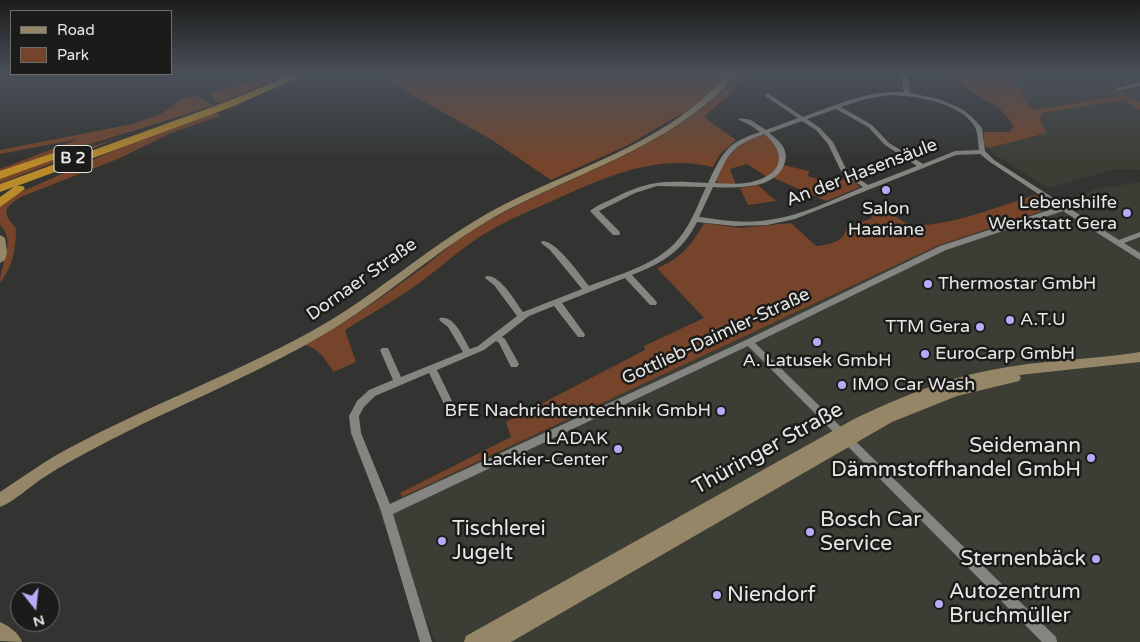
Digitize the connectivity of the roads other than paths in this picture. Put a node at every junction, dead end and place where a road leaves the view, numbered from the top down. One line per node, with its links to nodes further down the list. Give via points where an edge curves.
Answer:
1 (218, 104): 11 (highway, B 2)
2 (227, 104): 11 (highway, B 2)
3 (701, 104): 50 (main road, Dornaer Straße, via 662,132 474,226 344,318 63,458)
4 (779, 104): 9 (street)
5 (846, 104): 7 (street)
6 (946, 104): 12 (street, via 960,110 979,128)
7 (836, 107): 9 (street); 13 (street, via 870,126 887,144)
8 (740, 119): 10 (street)
9 (802, 119): 10 (street); 17 (street, via 831,143 844,172)
10 (763, 131): 15 (street, via 731,148); 15 (street, via 782,150 782,163 775,173 745,186)
11 (146, 132): 14 (highway, B 2, via 96,142); 16 (highway, B 2); 18 (highway, B 2, via 102,156)
12 (982, 152): 13 (street, An der Hasensäule, via 955,153); 21 (street)
13 (922, 166): 17 (street, An der Hasensäule)
14 (0, 175)
15 (711, 185): 22 (street); 23 (street, via 678,182 654,185 594,211)
16 (0, 186)
17 (868, 188): 22 (street, An der Hasensäule, via 795,217 767,223 734,224)
18 (19, 189): 19 (highway, B 2); 20 (highway, B 2)
19 (0, 198)
20 (0, 202)
21 (1064, 208): 27 (street); 39 (street, Gottlieb-Daimler-Straße, via 943,248)
22 (694, 219): 30 (street, via 679,244 666,256)
23 (616, 233)
24 (1140, 234): 27 (street)
25 (0, 238): 29 (main road)
26 (545, 243): 32 (street, via 553,248)
27 (1118, 243): 28 (street)
28 (1140, 257)
29 (0, 260)
30 (627, 274): 32 (street); 34 (street)
31 (489, 278): 35 (street)
32 (588, 290): 33 (street)
33 (556, 302): 35 (street); 37 (street)
34 (653, 303)
35 (522, 317): 38 (street)
36 (443, 320): 41 (street, via 451,325)
37 (581, 335)
38 (496, 336): 41 (street); 43 (street)
39 (749, 342): 49 (street); 51 (street, Gottlieb-Daimler-Straße)
40 (385, 350): 47 (street)
41 (468, 354): 46 (street)
42 (1140, 357): 45 (main road, Thüringer Straße)
43 (514, 364)
44 (1140, 365): 45 (main road, Thüringer Straße)
45 (1092, 366): 49 (main road, Thüringer Straße, via 955,391)
46 (431, 368): 47 (street); 48 (street)
47 (399, 382): 51 (street, via 372,393 360,404 354,416 356,433)
48 (448, 403)
49 (844, 437): 55 (main road, Thüringer Straße); 56 (main road, Thüringer Straße); 57 (street)
50 (0, 500)
51 (387, 511): 54 (street)
52 (0, 630): 53 (main road)
53 (14, 642)
54 (426, 642)
55 (472, 642)
56 (496, 642)
57 (1051, 642)

